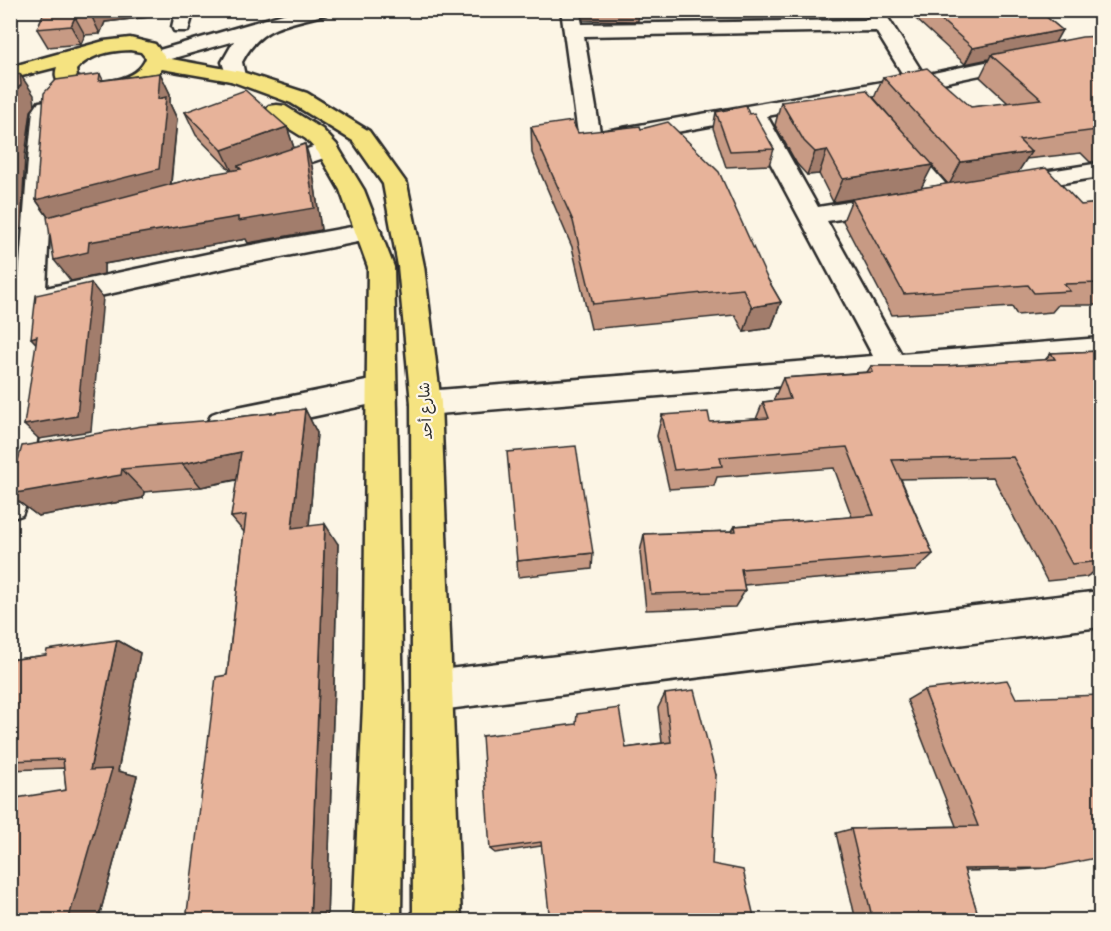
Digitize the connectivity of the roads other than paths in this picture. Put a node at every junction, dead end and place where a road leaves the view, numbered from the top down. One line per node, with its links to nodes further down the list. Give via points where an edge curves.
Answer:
1 (320, 10): 7 (street)
2 (877, 18): 5 (street); 16 (street)
3 (183, 19): 6 (street); 9 (street)
4 (571, 20): 5 (street); 19 (street, via 590,141)
5 (658, 20)
6 (203, 22)
7 (261, 26): 12 (street); 14 (street, via 242,43 232,62)
8 (1068, 32): 10 (street)
9 (119, 44): 11 (main road); 12 (main road, via 148,48)
10 (1099, 44): 16 (street)
11 (86, 53): 13 (main road); 15 (main road, via 70,63 64,74)
12 (148, 67): 14 (main road, شارع أحد); 15 (main road, via 102,88); 20 (main road, via 184,83 252,100 283,113)
13 (10, 73)
14 (235, 76): 32 (main road, شارع أحد, via 299,98 361,136 395,184 411,266)
15 (69, 82): 17 (main road); 25 (street, via 44,111 39,156)
16 (918, 82): 18 (street)
17 (10, 86)
18 (869, 110): 19 (street); 23 (street)
19 (754, 112): 24 (street)
20 (328, 149): 22 (street); 26 (main road, via 352,190)
21 (1101, 170): 23 (street)
22 (243, 179)
23 (964, 192): 24 (street)
24 (811, 216): 30 (street)
25 (48, 232): 27 (street); 28 (street)
26 (368, 232): 28 (street); 31 (main road, via 381,267)
27 (10, 243)
28 (22, 304): 34 (street, via 32,457)
29 (1101, 349): 30 (street)
30 (892, 364): 32 (street)
31 (381, 390): 33 (street); 37 (main road, via 383,705)
32 (426, 403): 36 (main road, شارع أحد)
33 (197, 429)
34 (10, 504)
35 (1101, 609): 36 (street)
36 (432, 691): 38 (main road, شارع أحد)
37 (377, 921)
38 (438, 921)

